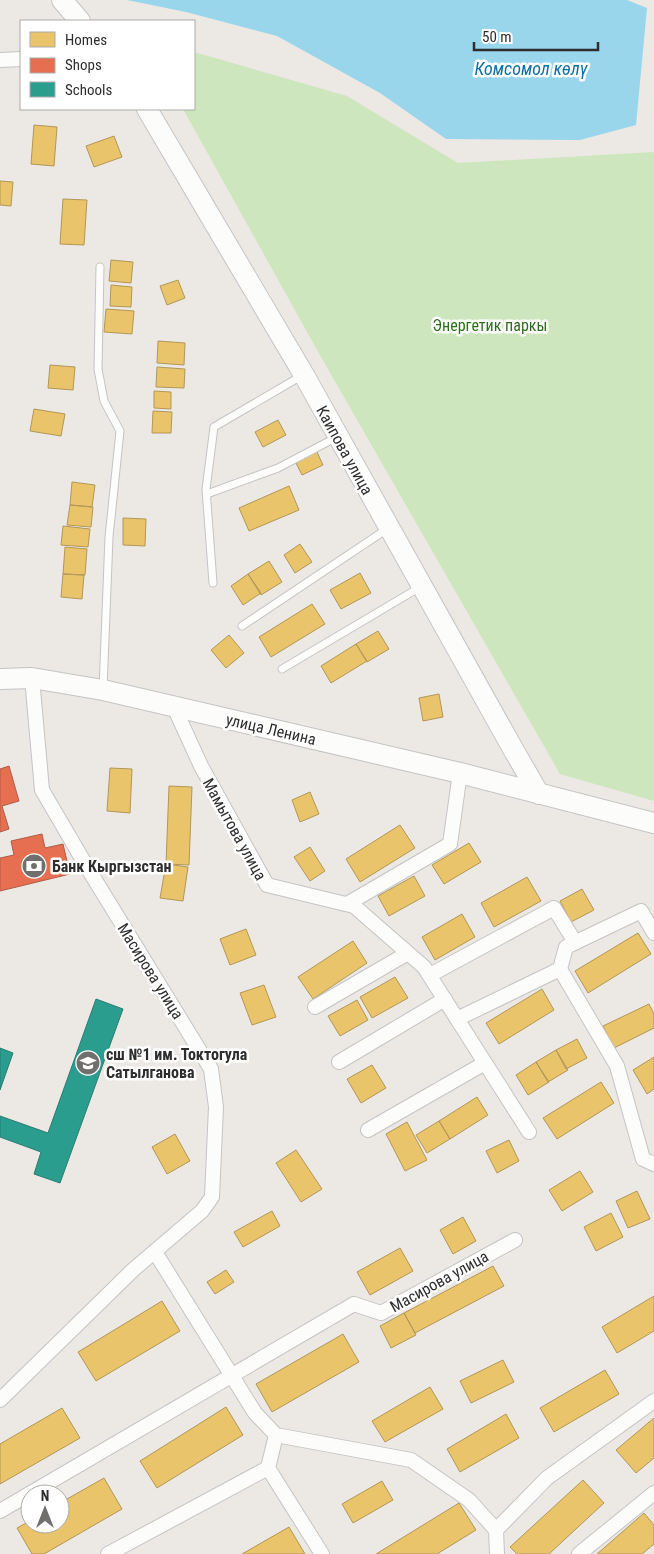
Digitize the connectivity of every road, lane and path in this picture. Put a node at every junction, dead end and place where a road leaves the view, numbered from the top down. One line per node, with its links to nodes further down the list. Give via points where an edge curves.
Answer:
1 (62, 0): 2 (main road)
2 (79, 20)
3 (20, 59): 4 (street)
4 (0, 60)
5 (148, 110): 7 (main road, Каипова улица)
6 (100, 268): 17 (lane, via 98,369 104,401 120,431 109,537)
7 (304, 375): 8 (main road, Каипова улица); 9 (lane, via 214,427)
8 (338, 437): 9 (lane, via 278,468); 10 (main road, Каипова улица)
9 (207, 494): 11 (lane)
10 (389, 528): 12 (main road, Каипова улица); 13 (lane)
11 (213, 584)
12 (422, 586): 14 (lane); 20 (main road, Каипова улица)
13 (242, 626)
14 (282, 669)
15 (32, 678): 16 (main road, улица Ленина); 17 (main road, улица Ленина); 37 (street, Масирова улица, via 42,790 211,1069 216,1107 212,1197 202,1211)
16 (0, 679)
17 (103, 690): 18 (main road, улица Ленина)
18 (174, 707): 19 (main road, улица Ленина); 22 (street, Мамытова улица, via 201,766 267,885)
19 (460, 773): 20 (main road, улица Ленина); 22 (street, via 450,844)
20 (539, 794): 21 (main road, улица Ленина)
21 (654, 823)
22 (347, 904): 25 (street, Мамытова улица, via 354,906)
23 (654, 933): 24 (street, via 641,911)
24 (575, 942): 26 (street, via 566,947); 27 (street, via 554,908)
25 (408, 953): 27 (street, Мамытова улица); 29 (street)
26 (560, 969): 30 (street); 35 (street, via 617,1066 643,1159)
27 (430, 975): 28 (street, Мамытова улица)
28 (445, 999): 30 (street, Мамытова улица); 31 (street)
29 (315, 1007)
30 (457, 1019): 32 (street, Мамытова улица)
31 (338, 1062)
32 (485, 1063): 33 (street); 34 (street, Мамытова улица)
33 (368, 1130)
34 (529, 1132)
35 (654, 1164)
36 (515, 1240): 38 (street, Масирова улица, via 381,1313 354,1304)
37 (155, 1252): 38 (street); 39 (street, Масирова улица)
38 (232, 1376): 41 (street, via 255,1413); 44 (street, Масирова улица)
39 (0, 1400)
40 (654, 1402): 45 (street, via 547,1478)
41 (276, 1435): 42 (street); 45 (street, via 411,1460 469,1500)
42 (268, 1468): 46 (street); 47 (street)
43 (654, 1492): 49 (street)
44 (0, 1511)
45 (496, 1530): 48 (street)
46 (108, 1554)
47 (322, 1554)
48 (497, 1554)
49 (579, 1554)

